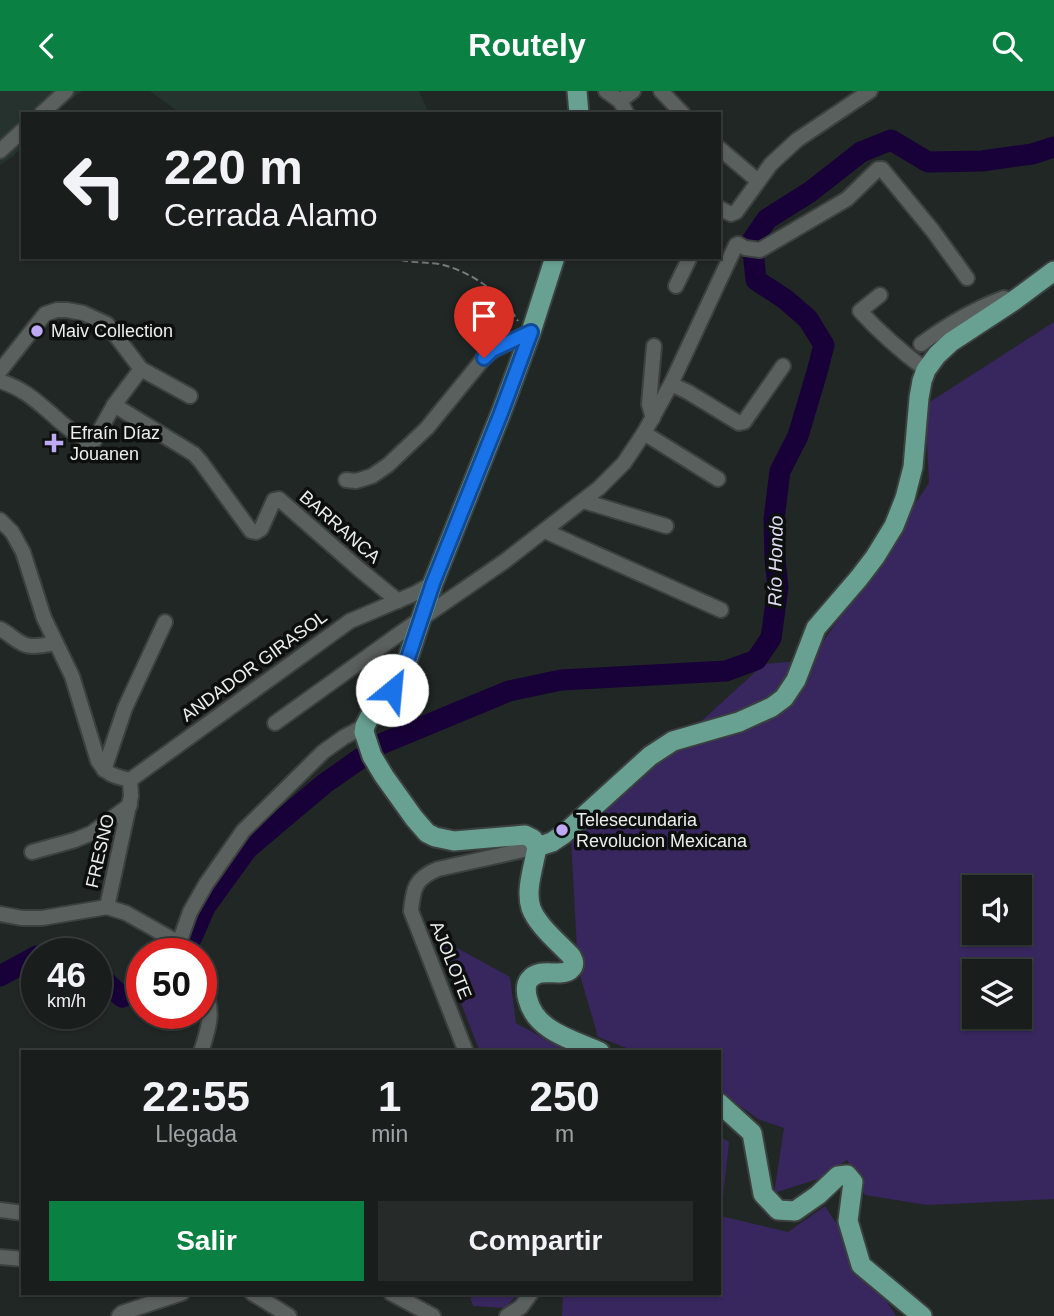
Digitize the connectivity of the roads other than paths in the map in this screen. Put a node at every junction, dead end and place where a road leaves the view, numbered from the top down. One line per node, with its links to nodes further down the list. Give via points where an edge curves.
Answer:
1 (66, 91): 8 (street)
2 (577, 91): 9 (main road)
3 (606, 91): 7 (street)
4 (633, 91): 7 (street)
5 (661, 91): 10 (street)
6 (870, 91): 14 (street, via 797,140)
7 (624, 108)
8 (43, 112)
9 (579, 112)
10 (681, 112)
11 (21, 132): 13 (street)
12 (721, 150): 14 (street)
13 (0, 151)
14 (758, 181): 15 (street, via 736,212)
15 (721, 209)
16 (554, 259): 23 (main road)
17 (689, 259): 20 (street)
18 (1054, 271): 22 (main road)
19 (967, 278): 31 (street, via 886,173 878,169 847,199 760,250 736,245)
20 (677, 286)
21 (880, 295): 28 (street, via 860,311)
22 (1013, 302): 24 (street, via 1004,298 985,305); 28 (main road, via 951,342)
23 (529, 332): 37 (street, via 492,350 427,428 388,465 372,476); 42 (main road)
24 (921, 344)
25 (654, 346): 34 (street, via 649,404)
26 (783, 366): 31 (street, via 739,423)
27 (141, 369): 29 (street, via 107,324 68,310 46,314); 32 (street); 33 (street)
28 (926, 370): 54 (main road, via 919,398 914,467 894,526 859,578 816,628 784,698 739,722 663,747 564,834)
29 (0, 371)
30 (0, 381): 33 (street, via 31,396 91,442)
31 (671, 384): 34 (street)
32 (190, 396)
33 (114, 405): 43 (street, BARRANCA, via 194,454 251,531 261,529 274,500 279,499)
34 (653, 418): 35 (street)
35 (644, 433): 36 (street); 38 (street, via 624,463)
36 (718, 479)
37 (346, 480)
38 (583, 501): 40 (street); 41 (street)
39 (0, 520): 48 (street, via 23,552)
40 (666, 526)
41 (545, 531): 44 (street); 45 (street)
42 (433, 583): 43 (street, ANDADOR GIRASOL); 45 (main road)
43 (398, 601): 52 (street, ANDADOR GIRASOL, via 350,621)
44 (721, 610)
45 (422, 619): 49 (street); 50 (main road, via 405,667 370,716)
46 (165, 622): 51 (street, via 125,708)
47 (0, 629): 48 (street, via 30,646)
48 (56, 643): 51 (street)
49 (275, 723)
50 (368, 740): 54 (main road, via 384,776 426,833 454,841 525,835); 59 (street, via 344,737 323,752 243,831 190,912)
51 (104, 771): 52 (street)
52 (130, 780): 53 (street, FRESNO)
53 (130, 806): 55 (street, via 92,833); 56 (street, FRESNO)
54 (537, 847): 62 (street, AJOLOTE, via 438,869 423,876 413,891 411,911); 63 (main road, via 531,907 574,965 529,980 531,1012 557,1033)
55 (32, 852)
56 (107, 907): 57 (street, FRESNO, via 42,918); 58 (street, via 127,913)
57 (0, 914)
58 (167, 938)
59 (184, 938)
60 (209, 1029): 61 (street)
61 (202, 1050)
62 (465, 1050)
63 (595, 1050)
64 (721, 1105): 77 (main road, via 752,1133 763,1194 778,1210 795,1211 838,1176 847,1175 853,1182 848,1221 861,1265)
65 (0, 1210): 66 (street)
66 (21, 1213)
67 (0, 1257): 68 (street)
68 (21, 1259)
69 (176, 1295): 73 (street)
70 (255, 1295): 74 (street)
71 (395, 1295): 75 (street)
72 (530, 1295): 76 (street)
73 (119, 1316)
74 (289, 1316)
75 (433, 1316)
76 (507, 1316)
77 (922, 1316)

